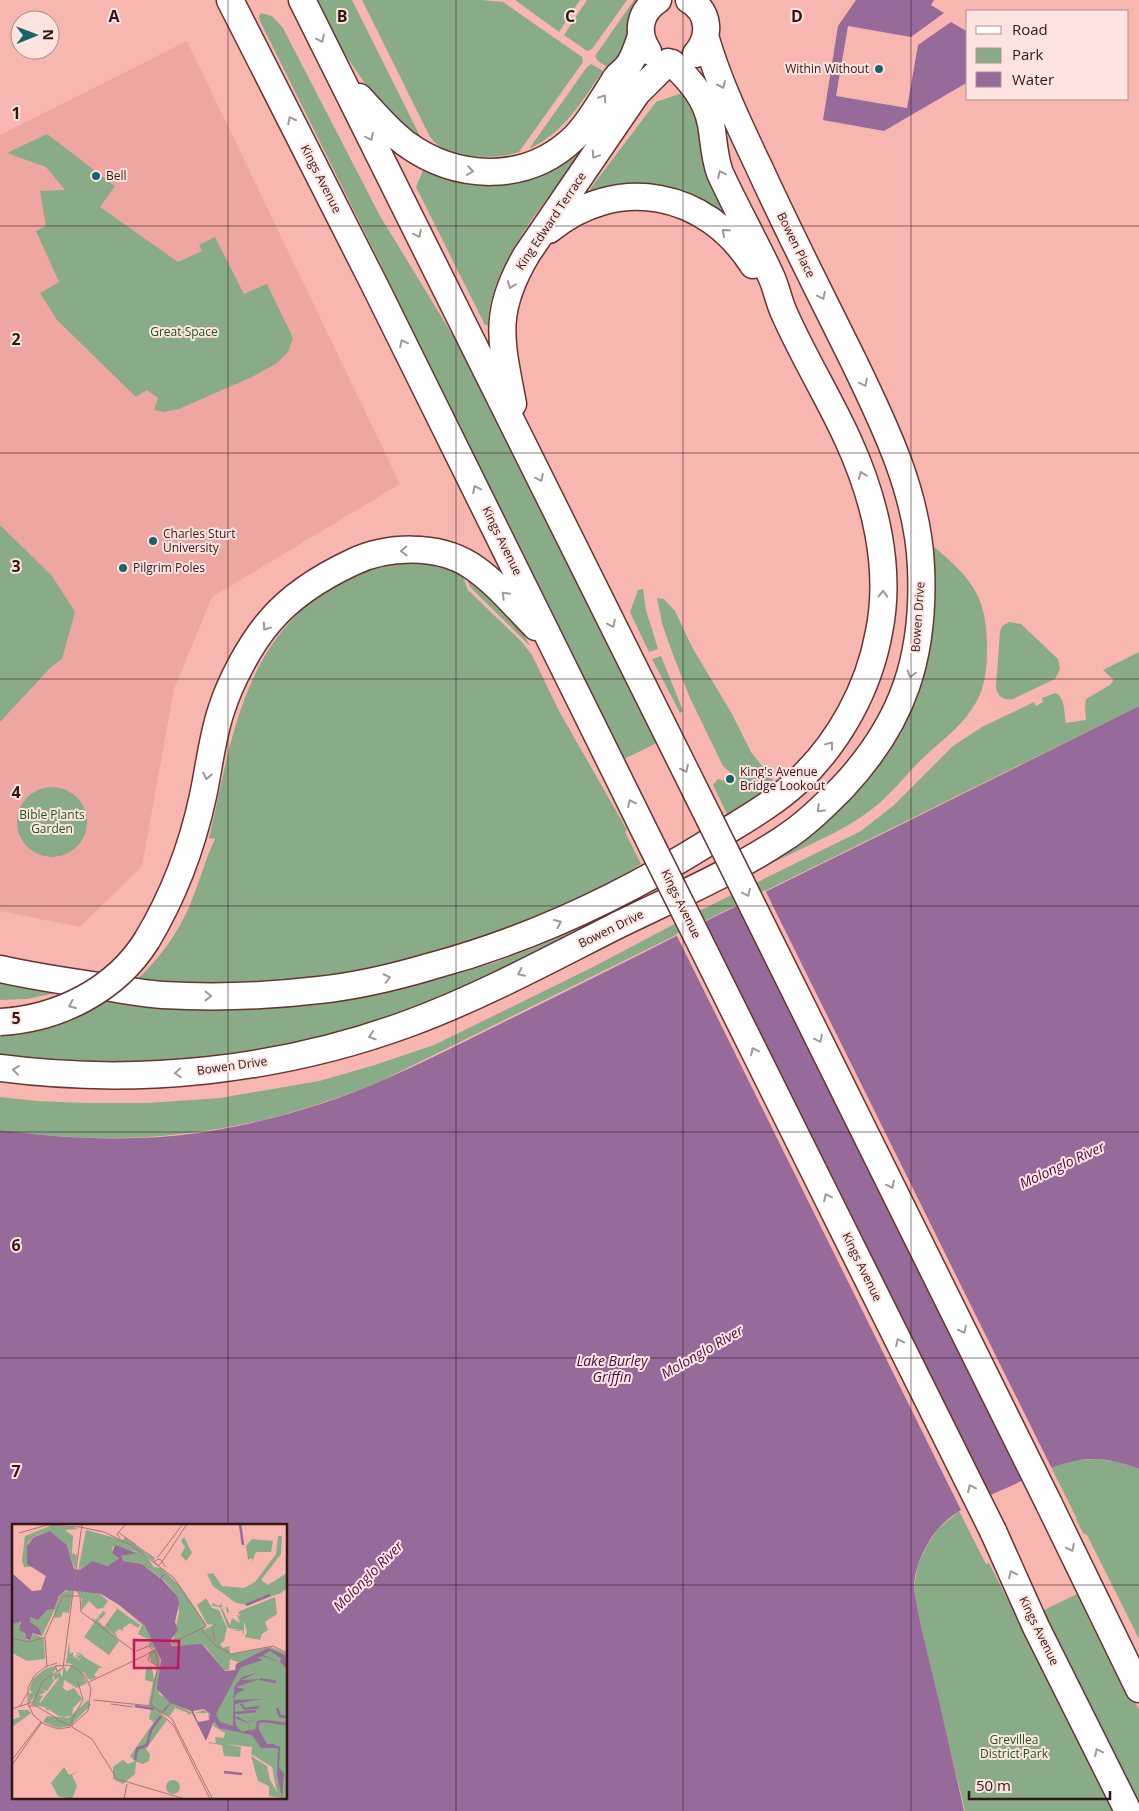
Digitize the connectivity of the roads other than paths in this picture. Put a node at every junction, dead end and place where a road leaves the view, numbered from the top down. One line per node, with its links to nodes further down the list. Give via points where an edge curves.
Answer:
1 (230, 0): 13 (main road, Kings Avenue, one-way to 1)
2 (302, 0): 8 (main road, one-way to 8)
3 (658, 0): 6 (main road, via 644,13)
4 (690, 0): 5 (main road)
5 (709, 20): 7 (main road, King Edward Terrace, via 696,54 681,62); 12 (main road, Bowen Place, one-way to 12, via 714,66 749,147)
6 (641, 36): 7 (main road, via 648,50 660,60); 8 (main road, one-way to 6, via 393,133 424,155 471,172 511,170 548,157 575,137 627,67)
7 (670, 63): 9 (main road, King Edward Terrace, one-way to 9, via 637,93); 10 (main road, one-way to 7, via 773,281 718,167 710,121 702,98 686,76)
8 (340, 78): 11 (main road, one-way to 11)
9 (534, 245): 10 (main road, one-way to 9, via 732,238 701,213 678,203 647,198 608,201 582,209 559,222); 11 (main road, King Edward Terrace, one-way to 11, via 512,282 502,321 503,354)
10 (784, 314): 14 (main road, one-way to 10, via 39,978 160,995 228,996 320,990 389,978 474,955 555,924 618,894 765,807 798,782 831,744 857,700 870,667 880,631 882,556 864,479 848,440)
11 (518, 434): 17 (main road, one-way to 17, bridge)
12 (897, 457): 16 (main road, Bowen Drive, one-way to 16, via 918,539 921,564 920,628 908,684 874,751 811,818 786,838 697,888 494,987 413,1022 359,1040 268,1062 191,1072 86,1075)
13 (552, 642): 15 (main road, one-way to 15, bridge, via 476,569 438,553 400,550 373,554 340,568 301,594 270,621 234,678 221,711 203,797 179,876 159,920 138,955 119,975 78,1003 45,1015); 18 (main road, Kings Avenue, one-way to 13, bridge, via 993,1531)
14 (0, 968)
15 (0, 1022)
16 (0, 1068)
17 (1139, 1688)
18 (1128, 1811)

